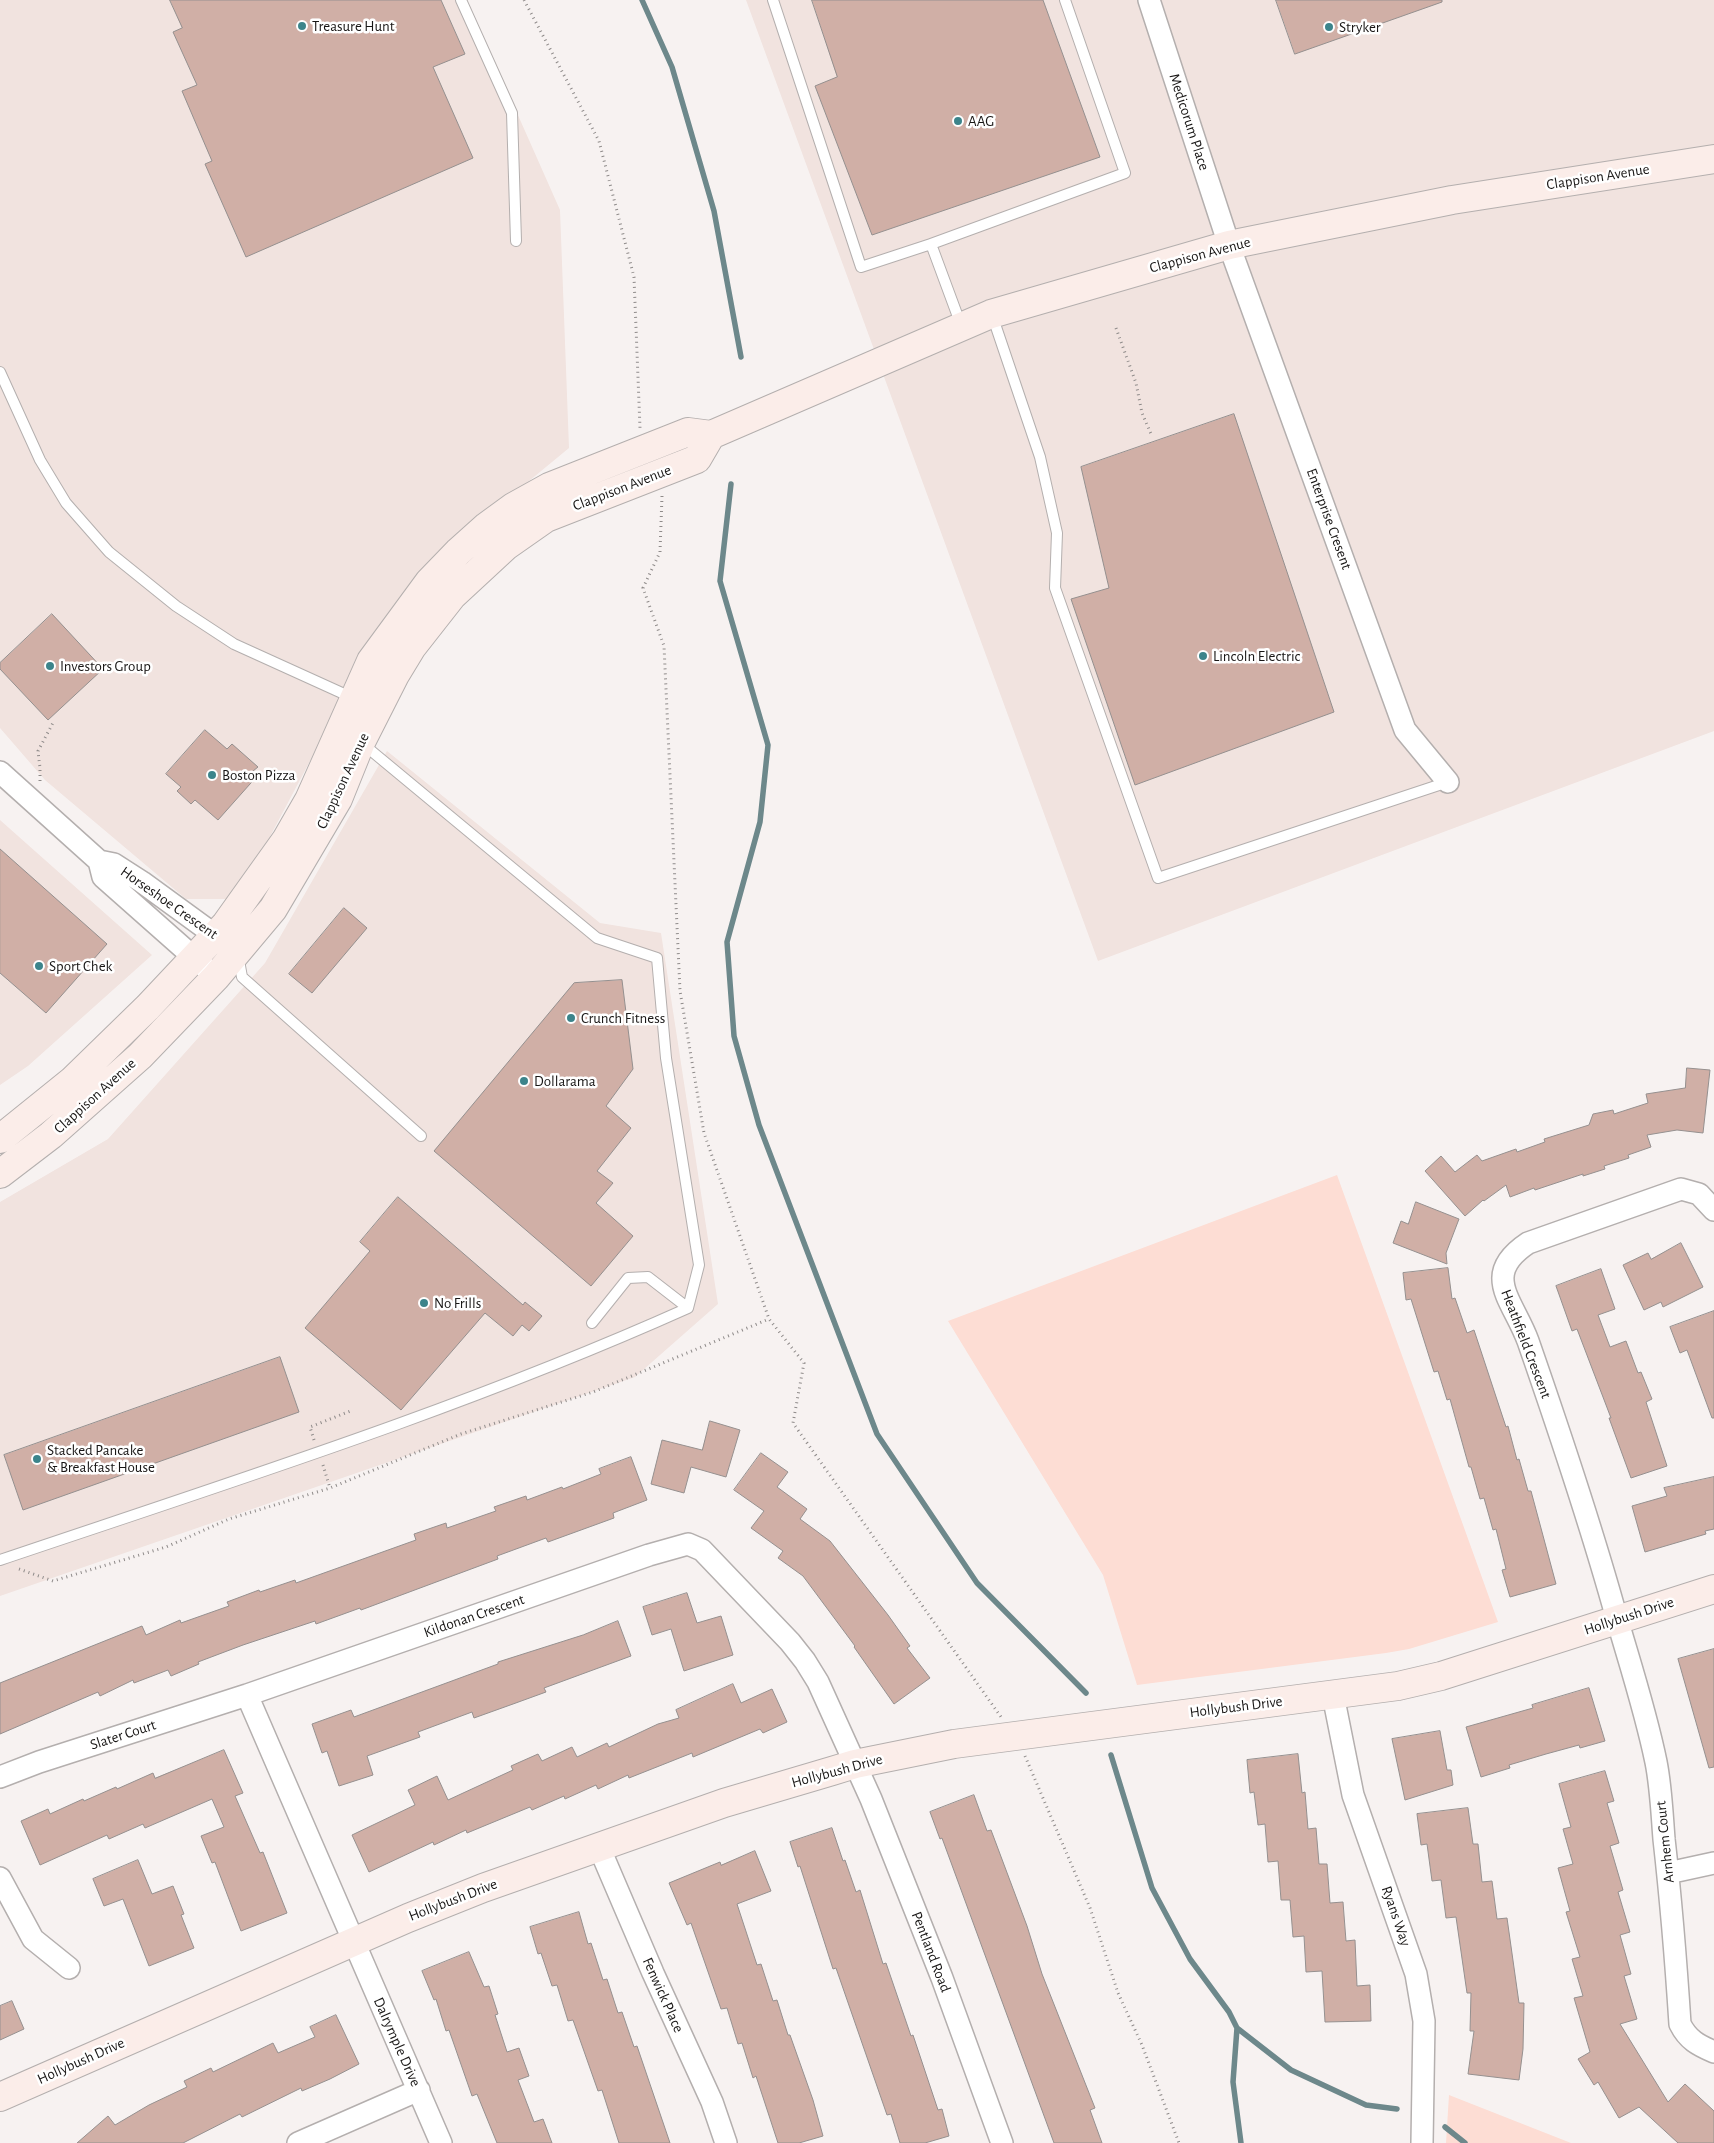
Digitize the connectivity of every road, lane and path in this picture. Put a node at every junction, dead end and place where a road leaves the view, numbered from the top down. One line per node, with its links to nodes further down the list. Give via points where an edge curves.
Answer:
1 (461, 0): 7 (lane, via 512,113)
2 (524, 0): 14 (path, via 599,141 634,277)
3 (773, 0): 8 (lane, via 862,267)
4 (1065, 0): 8 (lane, via 1125,172)
5 (1150, 0): 9 (street, Medicorum Place)
6 (1714, 159): 9 (main road, Clappison Avenue, via 1452,200)
7 (516, 241)
8 (930, 244): 11 (lane)
9 (1229, 245): 10 (main road, Clappison Avenue); 26 (street, Enterprise Cresent, via 1405,730)
10 (991, 314): 11 (main road, Clappison Avenue); 26 (lane, via 1040,457 1057,534 1055,588 1158,878)
11 (962, 326): 16 (main road, Clappison Avenue)
12 (1116, 328): 15 (path)
13 (0, 372): 22 (lane, via 40,460 66,503 109,552 176,606 234,644)
14 (638, 425)
15 (1151, 434)
16 (711, 435): 17 (main road, Clappison Avenue, via 688,432); 19 (main road, Clappison Avenue, via 697,459)
17 (603, 465): 19 (main road); 20 (main road, Clappison Avenue, via 548,487 513,506)
18 (663, 490): 37 (path, via 660,552 643,588 664,646 680,991 704,1133)
19 (612, 492): 21 (main road, Clappison Avenue, via 546,518 506,546)
20 (442, 568): 21 (main road); 22 (main road, Clappison Avenue, via 371,661)
21 (460, 589): 24 (main road, Clappison Avenue, via 436,614 412,647)
22 (354, 698): 29 (main road, Clappison Avenue, via 309,800 291,832)
23 (54, 721): 27 (path, via 38,751 40,782)
24 (361, 742): 31 (main road, Clappison Avenue, via 338,799 295,875); 36 (lane, via 597,938 656,958 666,1058 699,1265)
25 (0, 772): 27 (street, Horseshoe Crescent)
26 (1448, 782)
27 (31, 802): 28 (street, Horseshoe Crescent)
28 (99, 861): 29 (street, Horseshoe Crescent, via 114,864 142,882); 30 (street, Horseshoe Crescent, via 104,877)
29 (215, 936): 30 (main road, Clappison Avenue); 31 (street, Horseshoe Crescent)
30 (194, 959): 31 (street, Horseshoe Crescent); 33 (main road, Clappison Avenue, via 72,1081)
31 (232, 969): 32 (lane); 34 (main road, Clappison Avenue, via 111,1084)
32 (421, 1136)
33 (0, 1139)
34 (0, 1174)
35 (1714, 1210): 42 (street, Heathfield Crescent, via 1699,1194 1680,1189 1528,1243 1512,1253 1504,1266 1502,1282 1526,1335 1566,1451)
36 (688, 1308): 38 (lane, via 648,1277 628,1278); 39 (lane, via 614,1341 377,1432)
37 (769, 1319): 40 (path, via 593,1392 461,1434 330,1488 229,1519 166,1546 53,1581); 45 (path, via 804,1363 792,1423)
38 (592, 1323)
39 (0, 1560)
40 (18, 1568)
41 (1714, 1589): 42 (main road, Hollybush Drive)
42 (1617, 1620): 43 (main road, Hollybush Drive, via 1441,1676 1398,1686); 51 (street, Arnhem Court, via 1656,1765)
43 (1333, 1694): 47 (main road, Hollybush Drive, via 954,1744); 63 (street, Ryans Way, via 1353,1795 1416,1974 1424,2021)
44 (247, 1695): 47 (street, Kildonan Crescent, via 688,1544 702,1550 805,1661 818,1682); 48 (street, Slater Court); 53 (street)
45 (1002, 1719)
46 (1023, 1752): 62 (path, via 1090,1908 1118,1993 1142,2045)
47 (855, 1764): 49 (main road, Hollybush Drive, via 724,1803); 61 (street, Pentland Road, via 942,1978)
48 (0, 1777)
49 (599, 1847): 53 (main road, Hollybush Drive); 60 (street, Fenwick Place, via 712,2102)
50 (1714, 1864): 51 (street)
51 (1668, 1873): 55 (street, Arnhem Court, via 1680,2024 1692,2042)
52 (0, 1878): 54 (street, via 33,1939)
53 (353, 1941): 56 (street, Dalrymple Drive); 57 (main road, Hollybush Drive)
54 (69, 1968)
55 (1714, 2052)
56 (419, 2090): 58 (street); 59 (street, Dalrymple Drive)
57 (0, 2097)
58 (298, 2143)
59 (441, 2143)
60 (726, 2143)
61 (1002, 2143)
62 (1178, 2143)
63 (1422, 2143)

